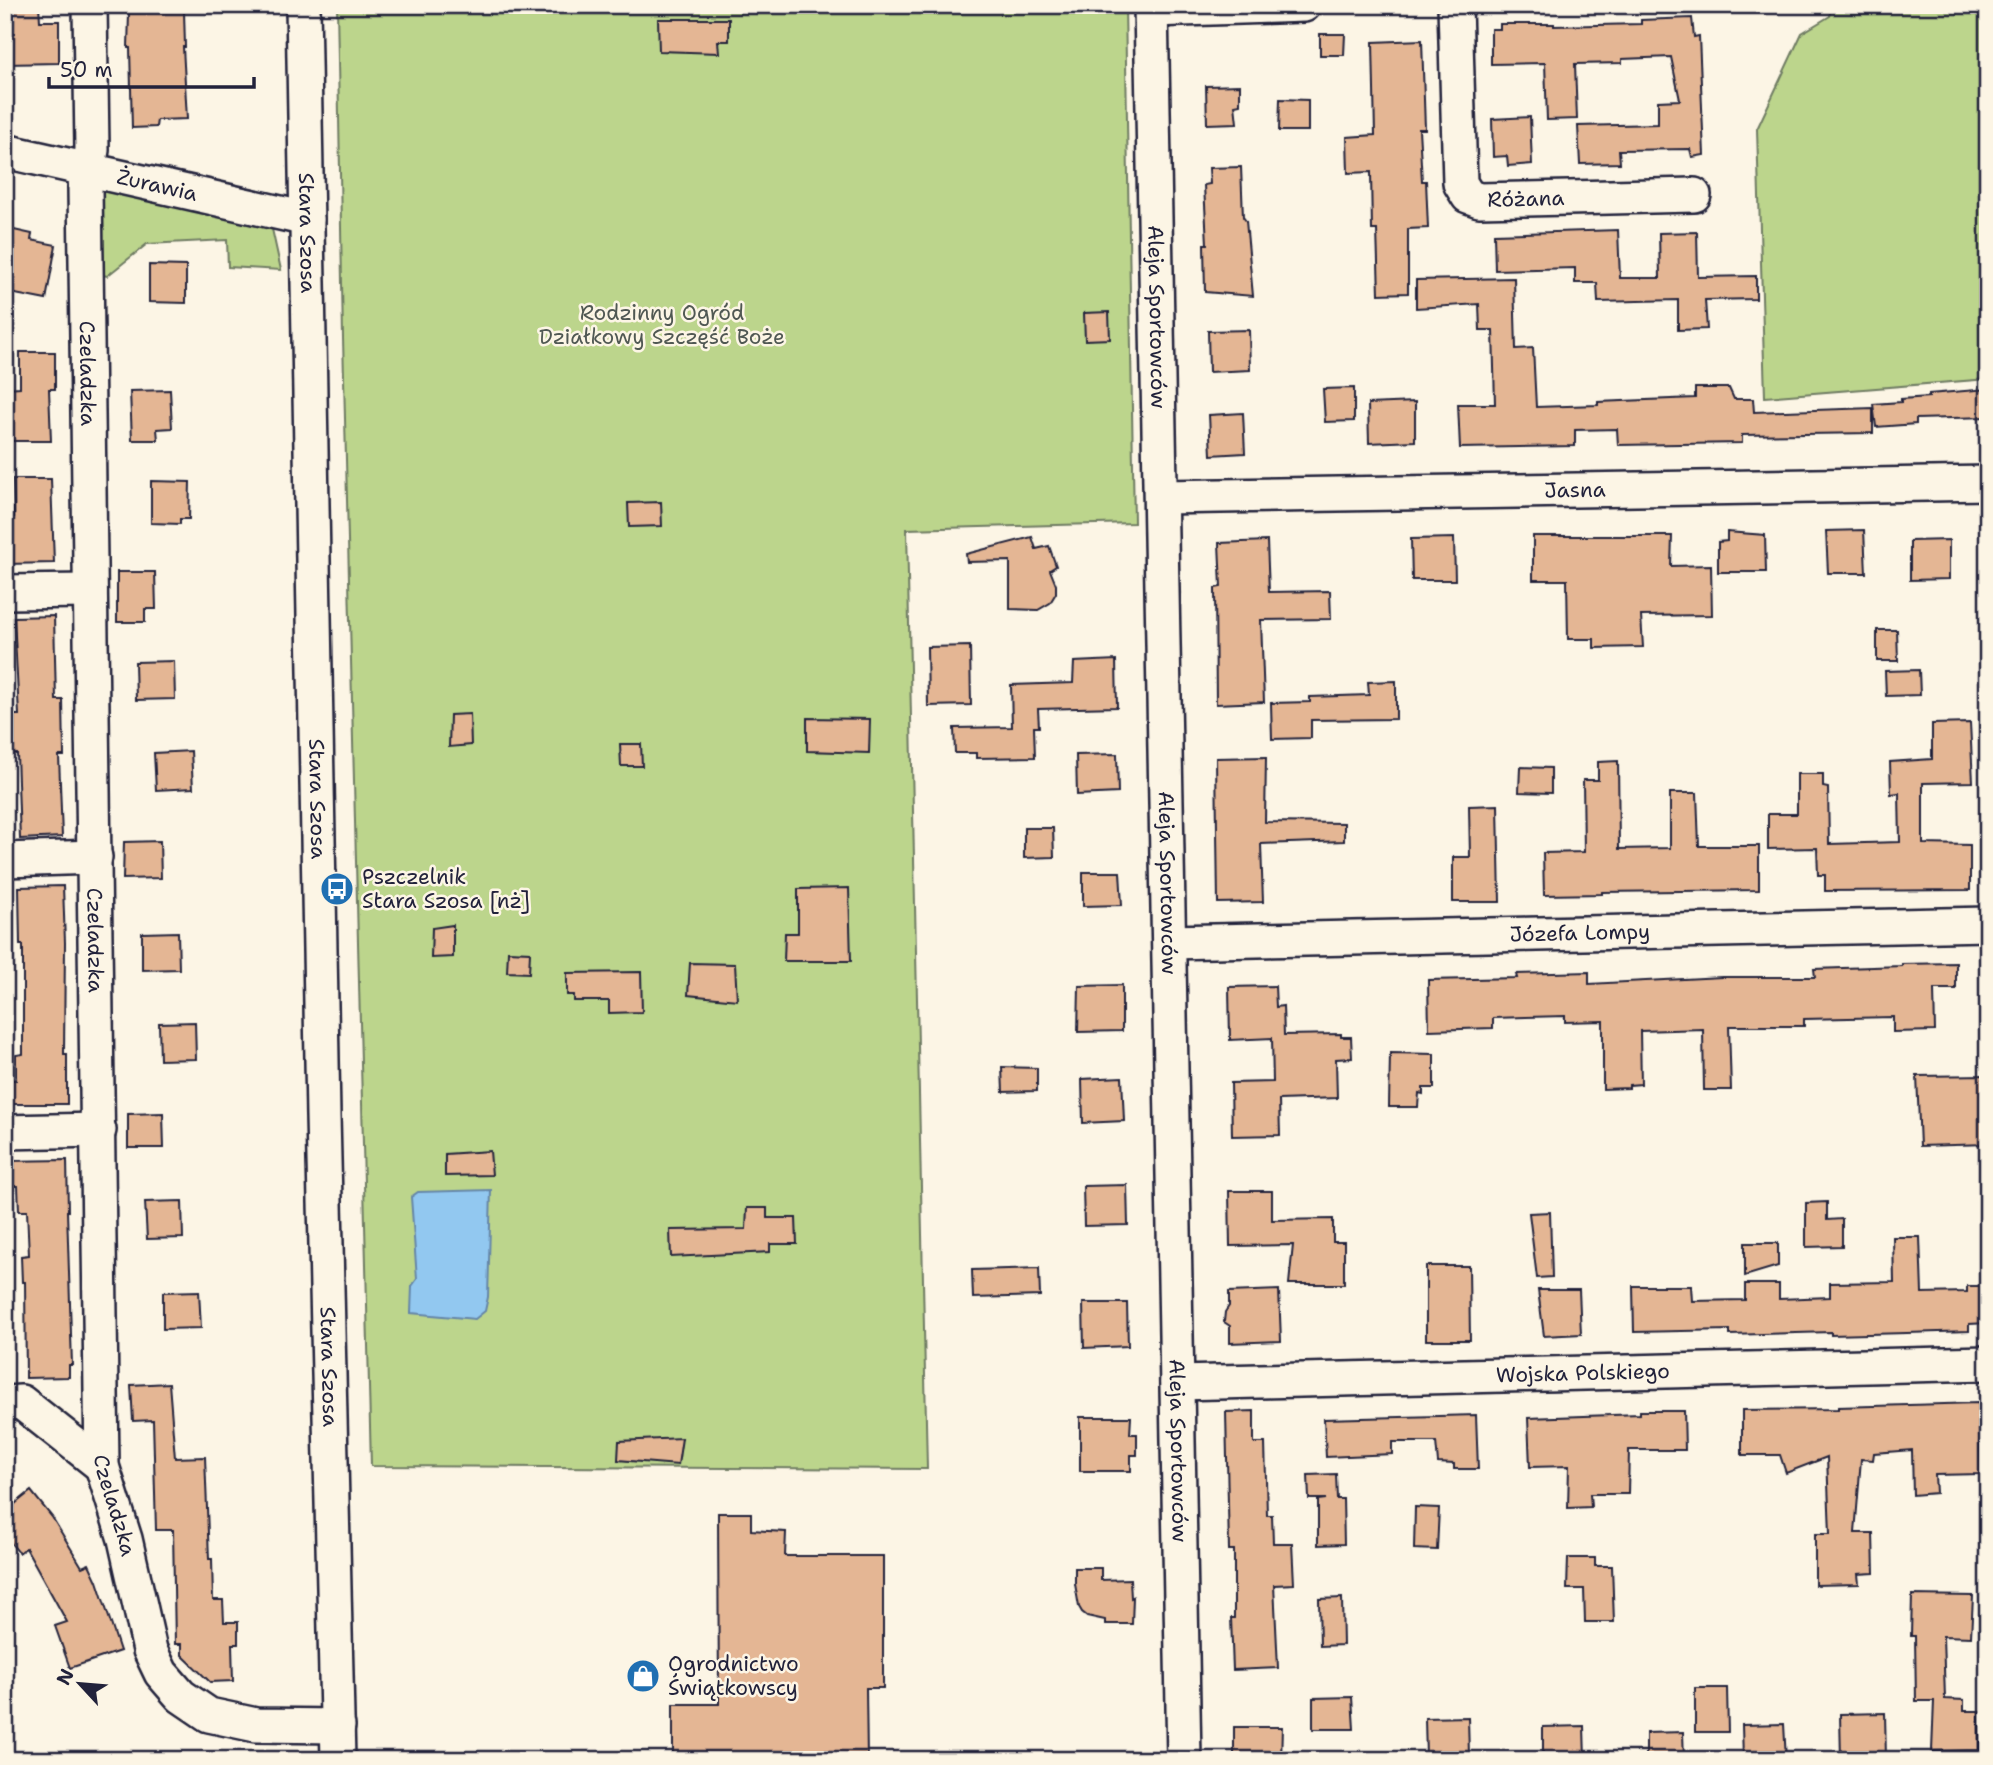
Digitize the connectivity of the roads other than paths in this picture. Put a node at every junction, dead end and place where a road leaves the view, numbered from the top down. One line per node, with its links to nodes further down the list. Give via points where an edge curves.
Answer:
1 (90, 5): 7 (street, Czeladzka, via 92,150)
2 (303, 5): 9 (street, Stara Szosa)
3 (1304, 5): 5 (street)
4 (1455, 5): 8 (street, Różana, via 1460,183 1468,196 1479,201)
5 (1152, 7): 11 (street, Aleja Sportowców)
6 (5, 151): 7 (street, Żurawia)
7 (88, 171): 9 (street, Żurawia); 12 (street, Czeladzka)
8 (1694, 195)
9 (307, 219): 24 (street, Stara Szosa)
10 (1988, 483): 11 (street, Jasna)
11 (1162, 497): 17 (street, Aleja Sportowców)
12 (90, 591): 13 (street); 14 (street, Czeladzka)
13 (5, 592)
14 (95, 857): 15 (street); 18 (street, Czeladzka)
15 (5, 860)
16 (1988, 925): 17 (street, Józefa Lompy)
17 (1170, 942): 21 (street, Aleja Sportowców)
18 (99, 1130): 19 (street); 23 (street, Czeladzka)
19 (5, 1132)
20 (1988, 1363): 21 (street, Wojska Polskiego)
21 (1177, 1382): 26 (street, Aleja Sportowców)
22 (5, 1403): 23 (street, via 21,1402)
23 (102, 1466): 24 (street, Czeladzka, via 125,1539 150,1650 161,1673 181,1696 209,1715 256,1725)
24 (338, 1726): 25 (street, Stara Szosa)
25 (338, 1760)
26 (1184, 1760)

